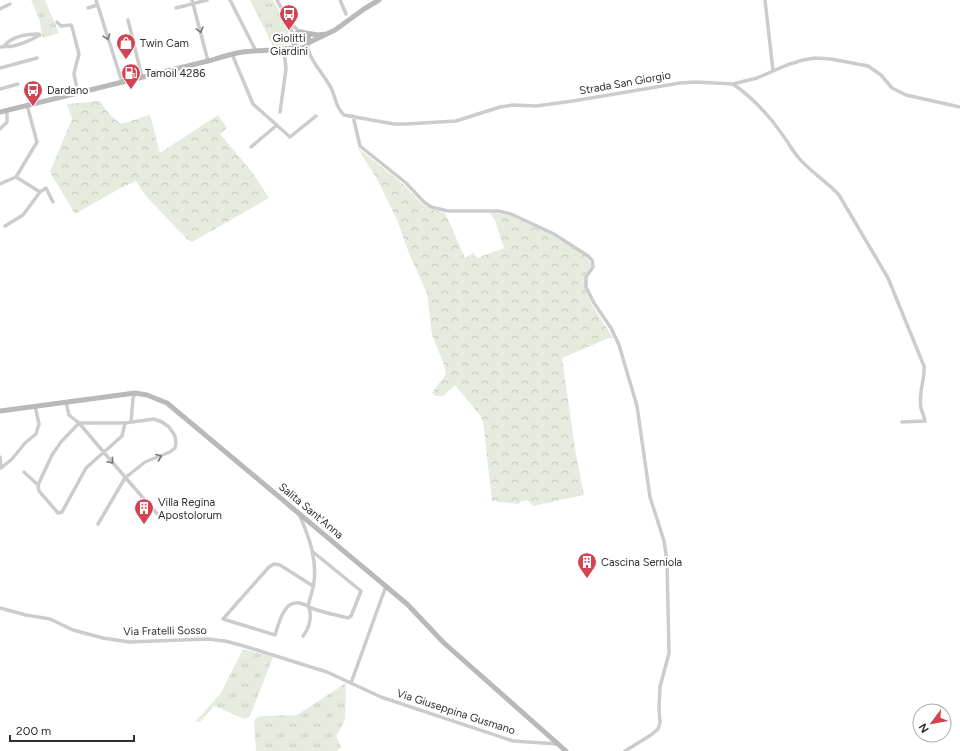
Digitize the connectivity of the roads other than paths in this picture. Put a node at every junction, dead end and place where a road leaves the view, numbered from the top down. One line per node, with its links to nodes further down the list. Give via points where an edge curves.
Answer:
1 (96, 0): 10 (street)
2 (207, 0): 8 (street)
3 (230, 0): 25 (street)
4 (277, 0): 16 (street)
5 (340, 0): 14 (street)
6 (379, 0): 19 (street)
7 (765, 0): 31 (street)
8 (192, 2): 12 (street); 29 (street, one-way to 29)
9 (10, 4): 13 (street)
10 (97, 5): 11 (street); 33 (street, one-way to 33)
11 (88, 8)
12 (176, 8)
13 (0, 9)
14 (346, 14)
15 (128, 20): 32 (street)
16 (287, 20): 18 (street); 20 (street)
17 (57, 22): 37 (street, via 61,26 72,27 79,54 74,69)
18 (303, 33): 19 (street); 20 (street, via 295,34); 21 (street, via 309,38)
19 (330, 33): 21 (street)
20 (293, 38): 23 (street); 24 (street)
21 (308, 44): 23 (street); 28 (street, Strada San Giorgio)
22 (2, 46): 22 (street, via 11,47 40,35 29,34 8,41)
23 (299, 47): 24 (street); 28 (street, Strada San Giorgio)
24 (284, 50): 25 (street); 42 (street, via 286,69)
25 (256, 51): 26 (street)
26 (232, 54): 29 (street); 45 (street, via 253,104)
27 (37, 58): 30 (street)
28 (312, 59): 44 (street, Strada San Giorgio, via 331,89 338,109 344,115)
29 (208, 61): 32 (street)
30 (0, 68)
31 (772, 72): 35 (street, Strada San Giorgio); 39 (street, Strada San Giorgio, via 787,65 815,58 853,62 876,70 898,92)
32 (142, 77): 33 (street)
33 (122, 82): 37 (street)
34 (18, 84): 36 (street)
35 (732, 84): 44 (street, Strada San Giorgio, via 680,83 536,106 513,105 456,121 400,124); 57 (street, via 762,108 798,157 839,195 888,278 924,366 921,407)
36 (0, 89)
37 (78, 93): 38 (street)
38 (27, 105): 41 (street); 48 (street, via 36,142)
39 (960, 107)
40 (0, 110): 41 (street)
41 (8, 110): 46 (street, via 7,122)
42 (280, 112)
43 (316, 116): 45 (street, via 290,137)
44 (353, 116): 80 (street, via 360,146 432,207 448,211 498,211 511,214 560,237 592,260 593,267 586,277 586,287 619,345 637,406 650,497 664,541 667,561 669,653 660,687 660,723 658,729 644,741)
45 (277, 125): 47 (street)
46 (0, 129)
47 (251, 147)
48 (16, 177): 49 (street); 50 (street)
49 (0, 184)
50 (40, 192): 51 (street, via 46,188); 52 (street, via 23,215)
51 (53, 202)
52 (5, 226)
53 (136, 393): 54 (street, Salita Sant'Anna); 58 (street, via 133,398); 68 (street, Salita Sant'Anna, via 167,403)
54 (66, 402): 55 (street, Salita Sant'Anna); 60 (street, via 69,415)
55 (35, 406): 56 (street, Salita Sant'Anna); 64 (street, via 39,424 36,434 1,468)
56 (0, 411)
57 (925, 420): 59 (street); 62 (street)
58 (131, 422): 61 (street); 66 (street, one-way to 58, via 145,462 170,452 176,443 175,436 162,422 154,419)
59 (902, 422)
60 (79, 423): 61 (street); 63 (street); 67 (street, via 60,442)
61 (125, 423): 63 (street, via 122,436)
62 (929, 425)
63 (103, 452): 66 (street, one-way to 66); 67 (street, via 86,468 62,512 58,513 39,491)
64 (0, 457)
65 (24, 472): 67 (street)
66 (125, 478): 69 (street); 70 (street)
67 (38, 485)
68 (300, 516): 71 (street); 73 (street, Salita Sant'Anna)
69 (161, 518)
70 (98, 524)
71 (313, 552): 72 (street); 74 (street, via 361,591 348,618)
72 (313, 586): 74 (street); 74 (street, via 280,564 274,564 223,619 275,635 287,607 297,603)
73 (386, 586): 77 (street); 78 (street, Salita Sant'Anna, via 415,611 440,639)
74 (308, 606): 76 (street, via 310,616)
75 (0, 608): 77 (street, Via Fratelli Sosso, via 50,619 73,630 103,638 128,642 194,639 226,641 327,672)
76 (303, 636)
77 (351, 683): 78 (street, Via Giuseppina Gusmano, via 381,697 513,741)
78 (558, 744): 79 (street, Salita Sant'Anna)
79 (566, 751)
80 (625, 751)

